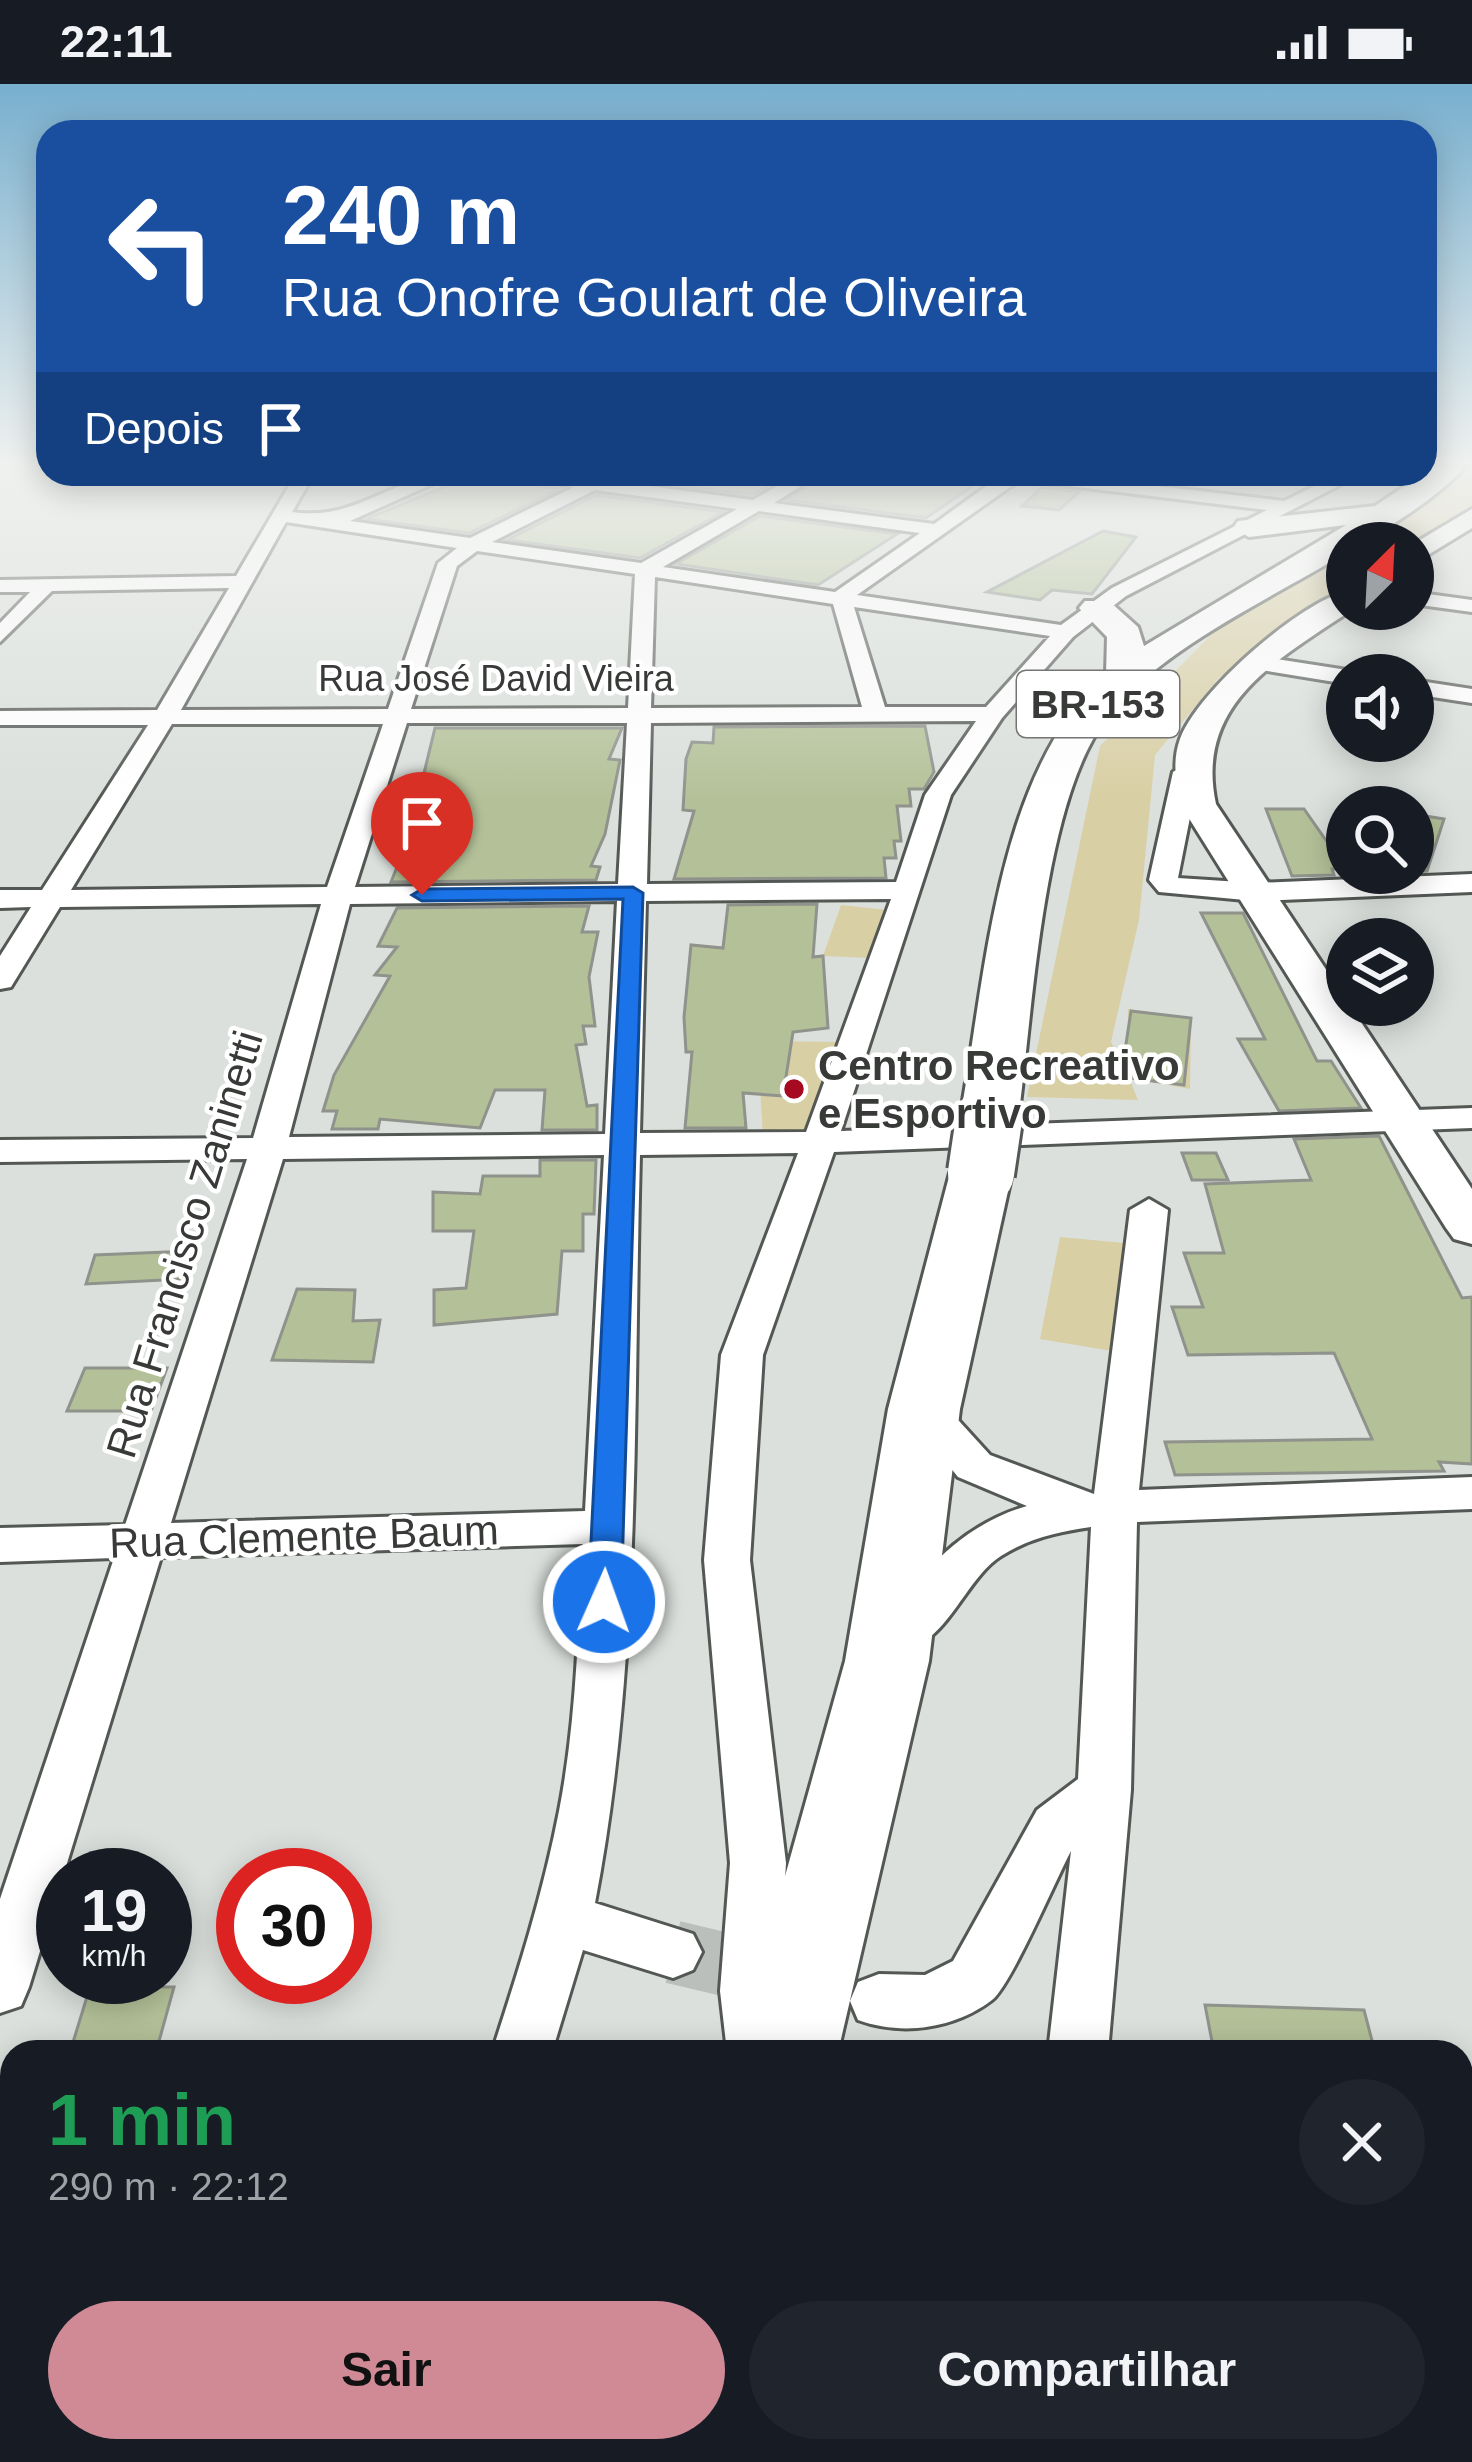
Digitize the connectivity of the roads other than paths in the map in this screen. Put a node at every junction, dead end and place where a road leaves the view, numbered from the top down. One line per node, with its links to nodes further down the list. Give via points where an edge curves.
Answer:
1 (245, 578): 8 (street)
2 (443, 578): 27 (street, Rua Francisco Zaninetti)
3 (645, 578): 25 (street)
4 (708, 578): 11 (street)
5 (869, 578): 11 (street)
6 (1151, 578): 12 (street)
7 (1278, 578): 18 (highway, BR-153)
8 (243, 582): 10 (street); 28 (street)
9 (0, 586): 10 (street)
10 (46, 586): 17 (street)
11 (842, 597): 16 (street); 24 (street)
12 (1108, 600): 16 (street); 18 (highway, via 1150,616); 21 (highway, via 1125,635)
13 (1434, 601): 14 (street)
14 (1472, 606)
15 (1326, 615): 19 (street)
16 (1065, 632): 26 (street)
17 (0, 636)
18 (1165, 648): 21 (highway, BR-153)
19 (1256, 663): 20 (street); 30 (street, via 1203,722)
20 (1326, 674)
21 (1126, 676): 41 (highway, BR-153, via 1086,716 1063,757 1033,862)
22 (1434, 691): 23 (street)
23 (1472, 697)
24 (875, 712): 25 (street, Rua José David Vieira); 26 (street, Rua José David Vieira)
25 (640, 713): 27 (street, Rua José David Vieira); 34 (street)
26 (993, 714): 32 (street, via 938,795)
27 (396, 715): 28 (street, Rua José David Vieira); 35 (street, Rua Francisco Zaninetti)
28 (165, 717): 29 (street, Rua José David Vieira); 37 (street)
29 (0, 718)
30 (1186, 772): 33 (street); 33 (street, via 1163,880 1186,891)
31 (1472, 883): 33 (street)
32 (908, 890): 34 (street); 42 (street)
33 (1256, 892): 40 (street)
34 (633, 893): 35 (street); 43 (street)
35 (338, 896): 37 (street); 44 (street, Rua Francisco Zaninetti)
36 (0, 899): 37 (street)
37 (48, 899): 38 (street)
38 (0, 980)
39 (1472, 1118): 40 (street)
40 (1402, 1120): 41 (street); 47 (street)
41 (986, 1140): 42 (street); 48 (highway, BR-153)
42 (818, 1142): 43 (street); 61 (street, via 742,1355 731,1452 727,1561 758,1863 749,1991)
43 (623, 1144): 44 (street); 51 (street)
44 (268, 1148): 45 (street); 52 (street, Rua Francisco Zaninetti)
45 (0, 1151)
46 (1149, 1210): 50 (street)
47 (1472, 1228)
48 (924, 1409): 50 (street, via 974,1466); 54 (highway, BR-153)
49 (1472, 1493): 50 (street)
50 (1097, 1508): 54 (street, via 1034,1520 982,1545 942,1582); 55 (street)
51 (608, 1527): 52 (street, Rua Clemente Baum); 56 (street, via 587,1807)
52 (140, 1541): 53 (street, Rua Clemente Baum); 58 (street, Rua Francisco Zaninetti)
53 (0, 1545)
54 (887, 1661): 62 (highway, BR-153)
55 (1104, 1790): 59 (street, via 1056,1826 974,1980 929,2002); 63 (street)
56 (564, 1919): 57 (street); 60 (street)
57 (673, 1952)
58 (0, 1987)
59 (878, 2001)
60 (525, 2040)
61 (755, 2040)
62 (790, 2040)
63 (1079, 2040)

